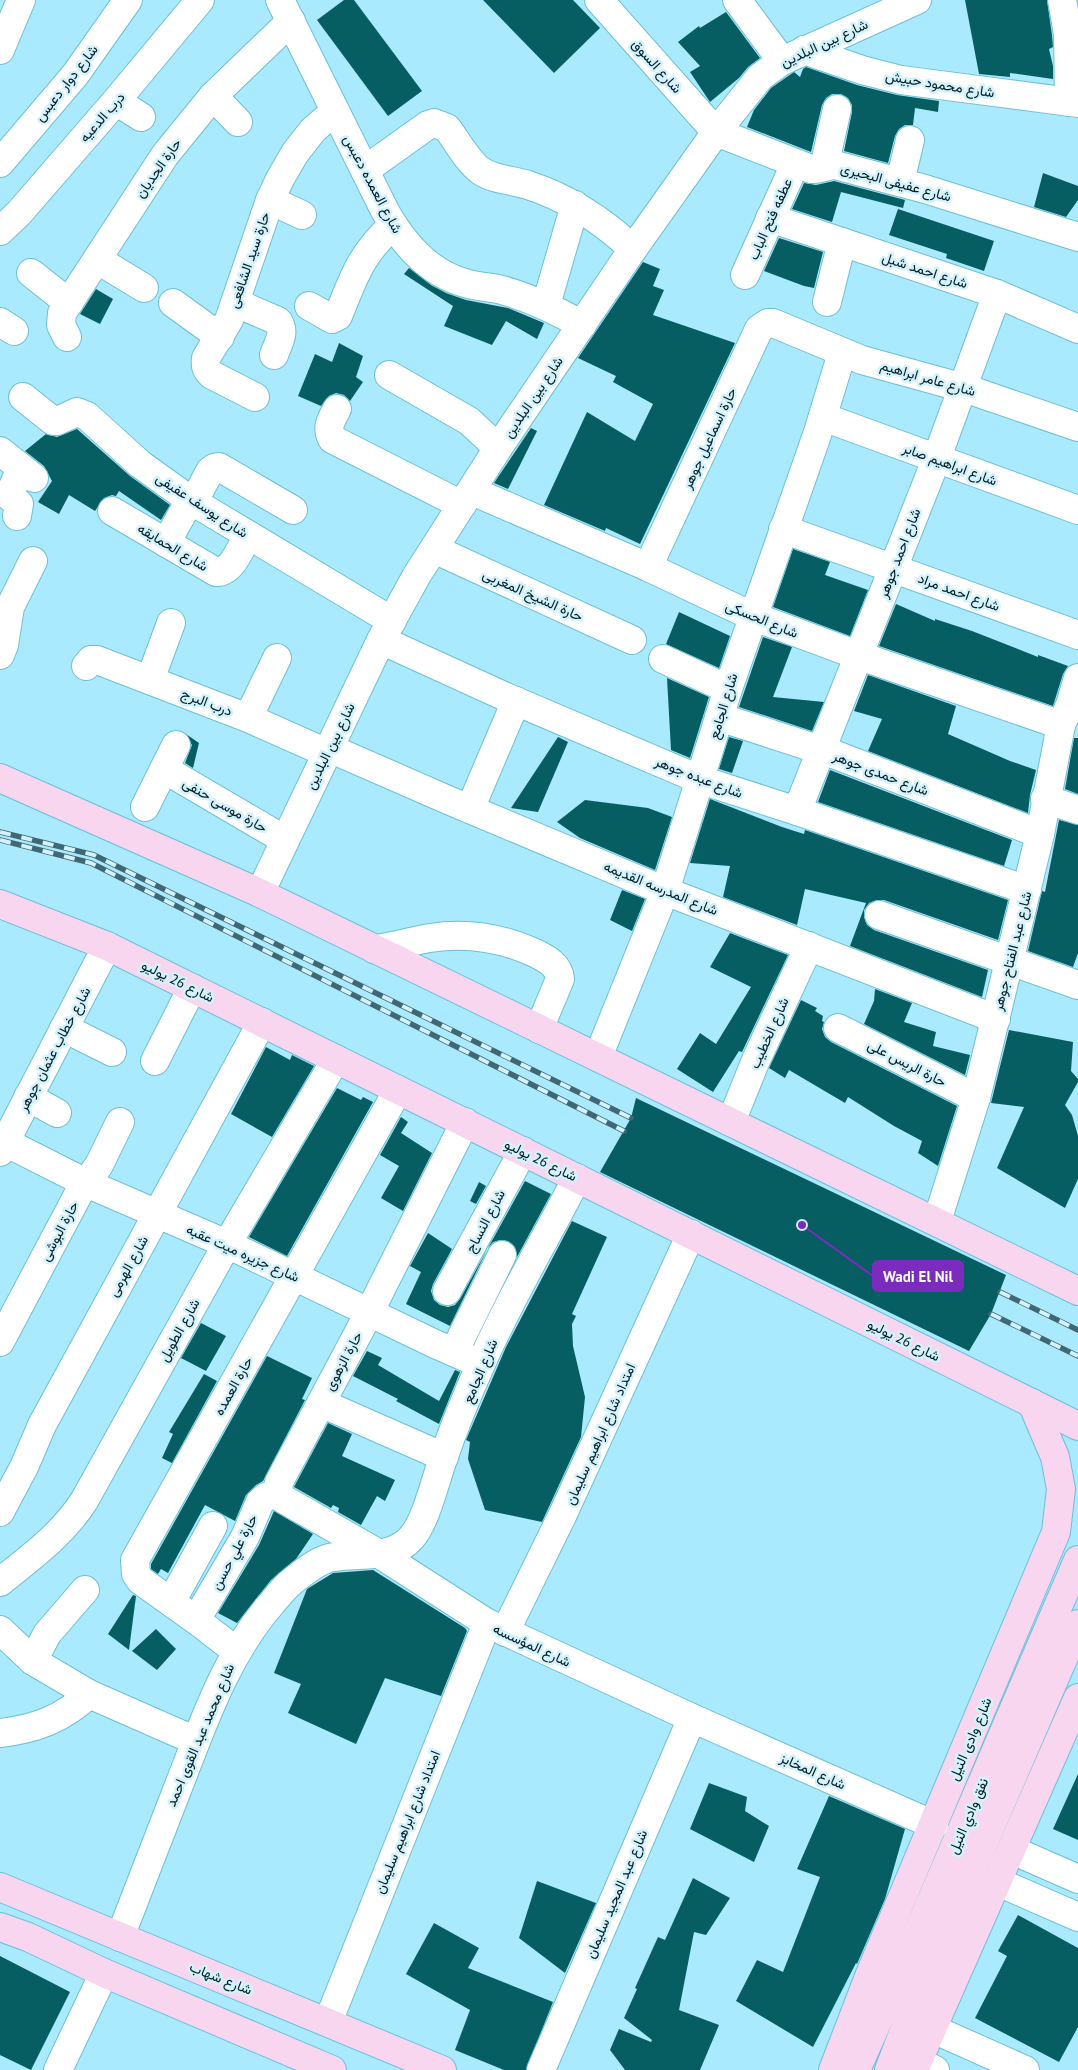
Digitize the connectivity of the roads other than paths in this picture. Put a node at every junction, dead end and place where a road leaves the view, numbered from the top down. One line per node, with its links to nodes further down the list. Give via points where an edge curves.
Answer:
1 (21, 0): 9 (street)
2 (128, 0): 21 (street, شارع دوار دعبس, via 75,76)
3 (200, 0): 12 (street, درب الدعيه)
4 (598, 0): 18 (street, شارع السوق)
5 (737, 0): 10 (street)
6 (917, 0): 10 (street, شارع بين البلدين)
7 (1068, 8): 13 (street)
8 (286, 11): 11 (street, حارة الجديان); 15 (street, شارع العمده دعبس)
9 (0, 50)
10 (793, 55): 13 (street, شارع محمود حبيش, via 901,80); 18 (street, شارع بين البلدين, via 760,77)
11 (213, 96): 17 (street); 36 (street, حارة الجديان, via 165,156)
12 (116, 101): 16 (street); 20 (street, درب الدعيه)
13 (1074, 103)
14 (837, 110): 23 (street)
15 (335, 111): 24 (street, شارع العمده دعبس); 26 (street, حارة سيد الشافعى, via 313,130 295,153)
16 (141, 117)
17 (238, 122)
18 (716, 132): 22 (street, شارع عفيفى البحيرى); 35 (street, شارع بين البلدين)
19 (910, 140): 25 (street)
20 (68, 156): 28 (street, via 79,165 79,172); 32 (street, درب الدعيه)
21 (0, 163)
22 (795, 164): 23 (street, شارع عفيفى البحيرى, via 811,169); 30 (street, عطفه فتح الباب)
23 (824, 167): 25 (street, شارع عفيفى البحيرى, via 835,165)
24 (365, 170): 27 (street, via 422,128 434,124 447,128 479,170 492,177 529,185); 31 (street, شارع العمده دعبس)
25 (900, 182): 33 (street, شارع عفيفى البحيرى)
26 (270, 200): 29 (street); 44 (street, حارة سيد الشافعى)
27 (575, 205): 35 (street, via 602,222); 45 (street)
28 (44, 213)
29 (302, 215)
30 (770, 218): 34 (street, شارع احمد شبل); 38 (street, عطفه فتح الباب)
31 (393, 225): 45 (street, شارع العمده دعبس, via 417,255 439,272 464,283 502,290); 46 (street, via 364,256 338,316 332,319)
32 (0, 230)
33 (1078, 236)
34 (842, 242): 40 (street, شارع احمد شبل); 41 (street)
35 (633, 249): 47 (street, شارع بين البلدين)
36 (98, 260): 39 (street); 42 (street, حارة الجديان)
37 (32, 273): 42 (street)
38 (745, 274)
39 (144, 288)
40 (997, 294): 49 (street, شارع احمد شبل); 55 (street, شارع احمد جوهر)
41 (827, 302)
42 (69, 303): 50 (street, حارة الجديان, via 62,313 61,325)
43 (173, 303): 51 (street)
44 (236, 303): 51 (street, حارة سيد الشافعى); 53 (street, via 278,321 282,333)
45 (546, 305): 47 (street, شارع العمده دعبس)
46 (309, 306)
47 (582, 325): 61 (street, شارع بين البلدين)
48 (780, 326): 52 (street, شارع عامر ابراهيم); 75 (street, حارة اسماعيل جوهر, via 768,323 759,329)
49 (1078, 329)
50 (67, 337)
51 (220, 337): 57 (street, حارة سيد الشافعى, via 206,358 207,371)
52 (842, 353): 55 (street, شارع عامر ابراهيم); 59 (street, شارع الجامع)
53 (274, 355)
54 (389, 375): 61 (street, via 469,421)
55 (964, 388): 60 (street, شارع عامر ابراهيم); 63 (street, شارع احمد جوهر)
56 (23, 397): 65 (street, شارع يوسف عفيفى, via 53,421 77,412 87,416 140,464)
57 (255, 397)
58 (337, 409): 64 (street, شارع الحسكى, via 329,423 332,439)
59 (823, 417): 63 (street, شارع ابراهيم صابر); 70 (street, شارع الجامع)
60 (1078, 427)
61 (498, 448): 64 (street, شارع بين البلدين)
62 (0, 451): 69 (street, via 28,472 9,496 19,504)
63 (936, 460): 67 (street, شارع ابراهيم صابر); 76 (street, شارع احمد جوهر)
64 (467, 498): 73 (street, شارع بين البلدين); 75 (street, شارع الحسكى)
65 (192, 501): 66 (street, via 210,471 219,467); 71 (street, شارع يوسف عفيفى); 72 (street)
66 (293, 510)
67 (1078, 510)
68 (112, 511): 72 (street, شارع الحمايقه)
69 (17, 516)
70 (783, 529): 76 (street, شارع احمد مراد); 78 (street, شارع الجامع)
71 (248, 535): 72 (street, شارع الحمايقه, via 228,568 221,572); 80 (street, شارع يوسف عفيفى)
72 (166, 543)
73 (434, 549): 80 (street, شارع بين البلدين); 82 (street, حارة الشيخ المغربى)
74 (33, 561): 77 (street)
75 (648, 567): 78 (street, شارع الحسكى)
76 (893, 567): 81 (street, شارع احمد مراد); 84 (street, شارع احمد جوهر)
77 (5, 604): 83 (street, via 4,645)
78 (752, 616): 84 (street, شارع الحسكى); 90 (street, شارع الجامع)
79 (171, 623): 89 (street)
80 (386, 630): 91 (street, شارع عبده جوهر); 96 (street, شارع بين البلدين)
81 (1078, 635)
82 (632, 640)
83 (0, 655)
84 (860, 656): 92 (street, شارع الحسكى); 95 (street, شارع احمد جوهر)
85 (276, 658): 94 (street)
86 (662, 659): 90 (street)
87 (86, 666): 89 (street, درب البرج, via 91,660 97,660)
88 (1078, 678): 92 (street, شارع عبد الفتاح جوهر)
89 (150, 680): 94 (street, درب البرج)
90 (728, 689): 93 (street, شارع الجامع)
91 (516, 701): 98 (street, شارع عبده جوهر); 101 (street)
92 (1070, 712): 99 (street, شارع عبد الفتاح جوهر)
93 (719, 717): 95 (street, شارع حمدى جوهر); 98 (street, شارع الجامع)
94 (248, 718): 96 (street, درب البرج)
95 (822, 750): 103 (street, شارع احمد جوهر); 104 (street, شارع حمدى جوهر)
96 (328, 751): 101 (street, شارع المدرسه القديمه); 105 (street, شارع بين البلدين)
97 (0, 778): 108 (street)
98 (700, 780): 103 (street, شارع عبده جوهر); 107 (street, شارع الجامع)
99 (1045, 800): 102 (street); 104 (street, شارع عبد الفتاح جوهر)
100 (145, 807): 105 (street, حارة موسى حنفى, via 170,757)
101 (470, 809): 107 (street, شارع المدرسه القديمه)
102 (1078, 810)
103 (797, 811): 106 (street, شارع عبده جوهر)
104 (1040, 834): 106 (street, شارع عبد الفتاح جوهر)
105 (285, 840): 108 (street, شارع بين البلدين)
106 (1027, 890): 114 (street, شارع عبد الفتاح جوهر)
107 (665, 891): 112 (street, شارع المدرسه القديمه); 123 (street, شارع الجامع)
108 (260, 893): 113 (street)
109 (0, 904): 111 (street, شارع 26 يوليو)
110 (879, 915): 114 (street)
111 (107, 946): 116 (street, شارع 26 يوليو); 119 (street, شارع خطاب عثمان جوهر)
112 (809, 946): 117 (street, شارع المدرسه القديمه); 132 (street, شارع الخطيب)
113 (374, 948): 121 (street); 121 (street, via 461,935 494,938 549,960 560,973 560,979)
114 (1010, 961): 115 (street); 117 (street, شارع عبد الفتاح جوهر)
115 (1078, 985)
116 (192, 988): 118 (street, شارع 26 يوليو); 125 (street)
117 (996, 1019): 128 (street, شارع عبد الفتاح جوهر)
118 (262, 1022): 124 (street, شارع 26 يوليو); 137 (street, شارع الهرمى)
119 (64, 1028): 122 (street); 127 (street, شارع خطاب عثمان جوهر)
120 (838, 1028): 128 (street, حارة الريس على)
121 (539, 1029): 123 (street)
122 (112, 1052)
123 (598, 1057): 132 (street)
124 (336, 1059): 126 (street, شارع 26 يوليو); 140 (street, شارع الطويل)
125 (155, 1061)
126 (398, 1090): 131 (street, شارع 26 يوليو); 142 (street, حارة العمده)
127 (28, 1097): 129 (street); 133 (street, شارع خطاب عثمان جوهر)
128 (976, 1098): 138 (street, شارع عبد الفتاح جوهر)
129 (57, 1113)
130 (120, 1122): 136 (street, حارة البوشى, via 99,1165)
131 (465, 1122): 134 (street, شارع 26 يوليو); 145 (street, حارة الزهوى)
132 (731, 1122): 138 (street)
133 (3, 1147): 136 (street, شارع جزيره ميت عقبه)
134 (523, 1151): 135 (street, شارع 26 يوليو); 144 (street, شارع النساج)
135 (577, 1178): 139 (street, شارع 26 يوليو); 148 (street, شارع الجامع)
136 (86, 1183): 137 (street, شارع جزيره ميت عقبه); 146 (street, حارة البوشى)
137 (156, 1214): 140 (street, شارع جزيره ميت عقبه); 155 (street, شارع الهرمى, via 42,1425)
138 (937, 1221): 143 (street)
139 (690, 1234): 149 (street, شارع 26 يوليو); 165 (street, امتداد شارع ابراهيم سليمان, via 563,1514)
140 (227, 1244): 142 (street, شارع جزيره ميت عقبه); 160 (street, شارع الطويل, via 72,1519 49,1543)
141 (502, 1255): 147 (street)
142 (295, 1276): 145 (street, شارع جزيره ميت عقبه); 162 (street, حارة العمده, via 135,1560 140,1580)
143 (1078, 1291)
144 (447, 1292)
145 (370, 1311): 147 (street, شارع جزيره ميت عقبه); 150 (street, حارة الزهوى)
146 (0, 1342)
147 (454, 1352): 148 (street, شارع جزيره ميت عقبه)
148 (481, 1364): 152 (street, شارع الجامع)
149 (1032, 1403): 151 (street, شارع 26 يوليو); 157 (street, شارع وادى النيل, via 1055,1457 1061,1489)
150 (321, 1404): 152 (street); 153 (street, حارة الزهوى, via 279,1482)
151 (1078, 1426)
152 (444, 1457): 158 (street, شارع الجامع, via 413,1536 400,1547)
153 (278, 1492): 158 (street, via 291,1504); 163 (street, حارة علي حسن, via 260,1502 245,1537)
154 (1078, 1506): 157 (street, via 1067,1514)
155 (0, 1512)
156 (213, 1526): 162 (street)
157 (1056, 1532): 174 (street, شارع وادى النيل)
158 (382, 1555): 165 (street, شارع المؤسسه); 167 (street, شارع محمد عبد القوى احمد, via 354,1554 327,1559 315,1565 288,1584)
159 (1078, 1560): 192 (street, نفق وادي النيل)
160 (0, 1582)
161 (84, 1590): 168 (street, via 51,1628)
162 (171, 1602): 163 (street, حارة العمده)
163 (196, 1620): 167 (street, حارة العمده)
164 (1078, 1624): 193 (street, نفق وادي النيل)
165 (496, 1628): 171 (street, شارع المؤسسه); 183 (street, امتداد شارع ابراهيم سليمان)
166 (0, 1630): 168 (street)
167 (236, 1651): 173 (street, شارع محمد عبد القوى احمد)
168 (33, 1661): 169 (street)
169 (89, 1694): 172 (street, via 48,1723); 173 (street)
170 (1077, 1701): 175 (street)
171 (692, 1718): 174 (street, شارع المخابز); 190 (street, شارع عبد المجيد سليمان)
172 (0, 1734)
173 (196, 1741): 181 (street, شارع محمد عبد القوى احمد)
174 (934, 1825): 191 (street, شارع وادى النيل)
175 (1012, 1850): 176 (street); 177 (street)
176 (1078, 1878)
177 (998, 1882): 179 (street); 184 (street)
178 (0, 1888): 181 (street, شارع شهاب)
179 (1078, 1917)
180 (0, 1927): 182 (street)
181 (120, 1937): 183 (street, شارع شهاب)
182 (104, 1973): 185 (street); 187 (street)
183 (328, 2022): 189 (street, شارع شهاب)
184 (932, 2029): 186 (street); 194 (street)
185 (304, 2064): 188 (street)
186 (922, 2067)
187 (58, 2070)
188 (332, 2070)
189 (442, 2070)
190 (541, 2070)
191 (833, 2070)
192 (856, 2070)
193 (889, 2070)
194 (1025, 2070)

